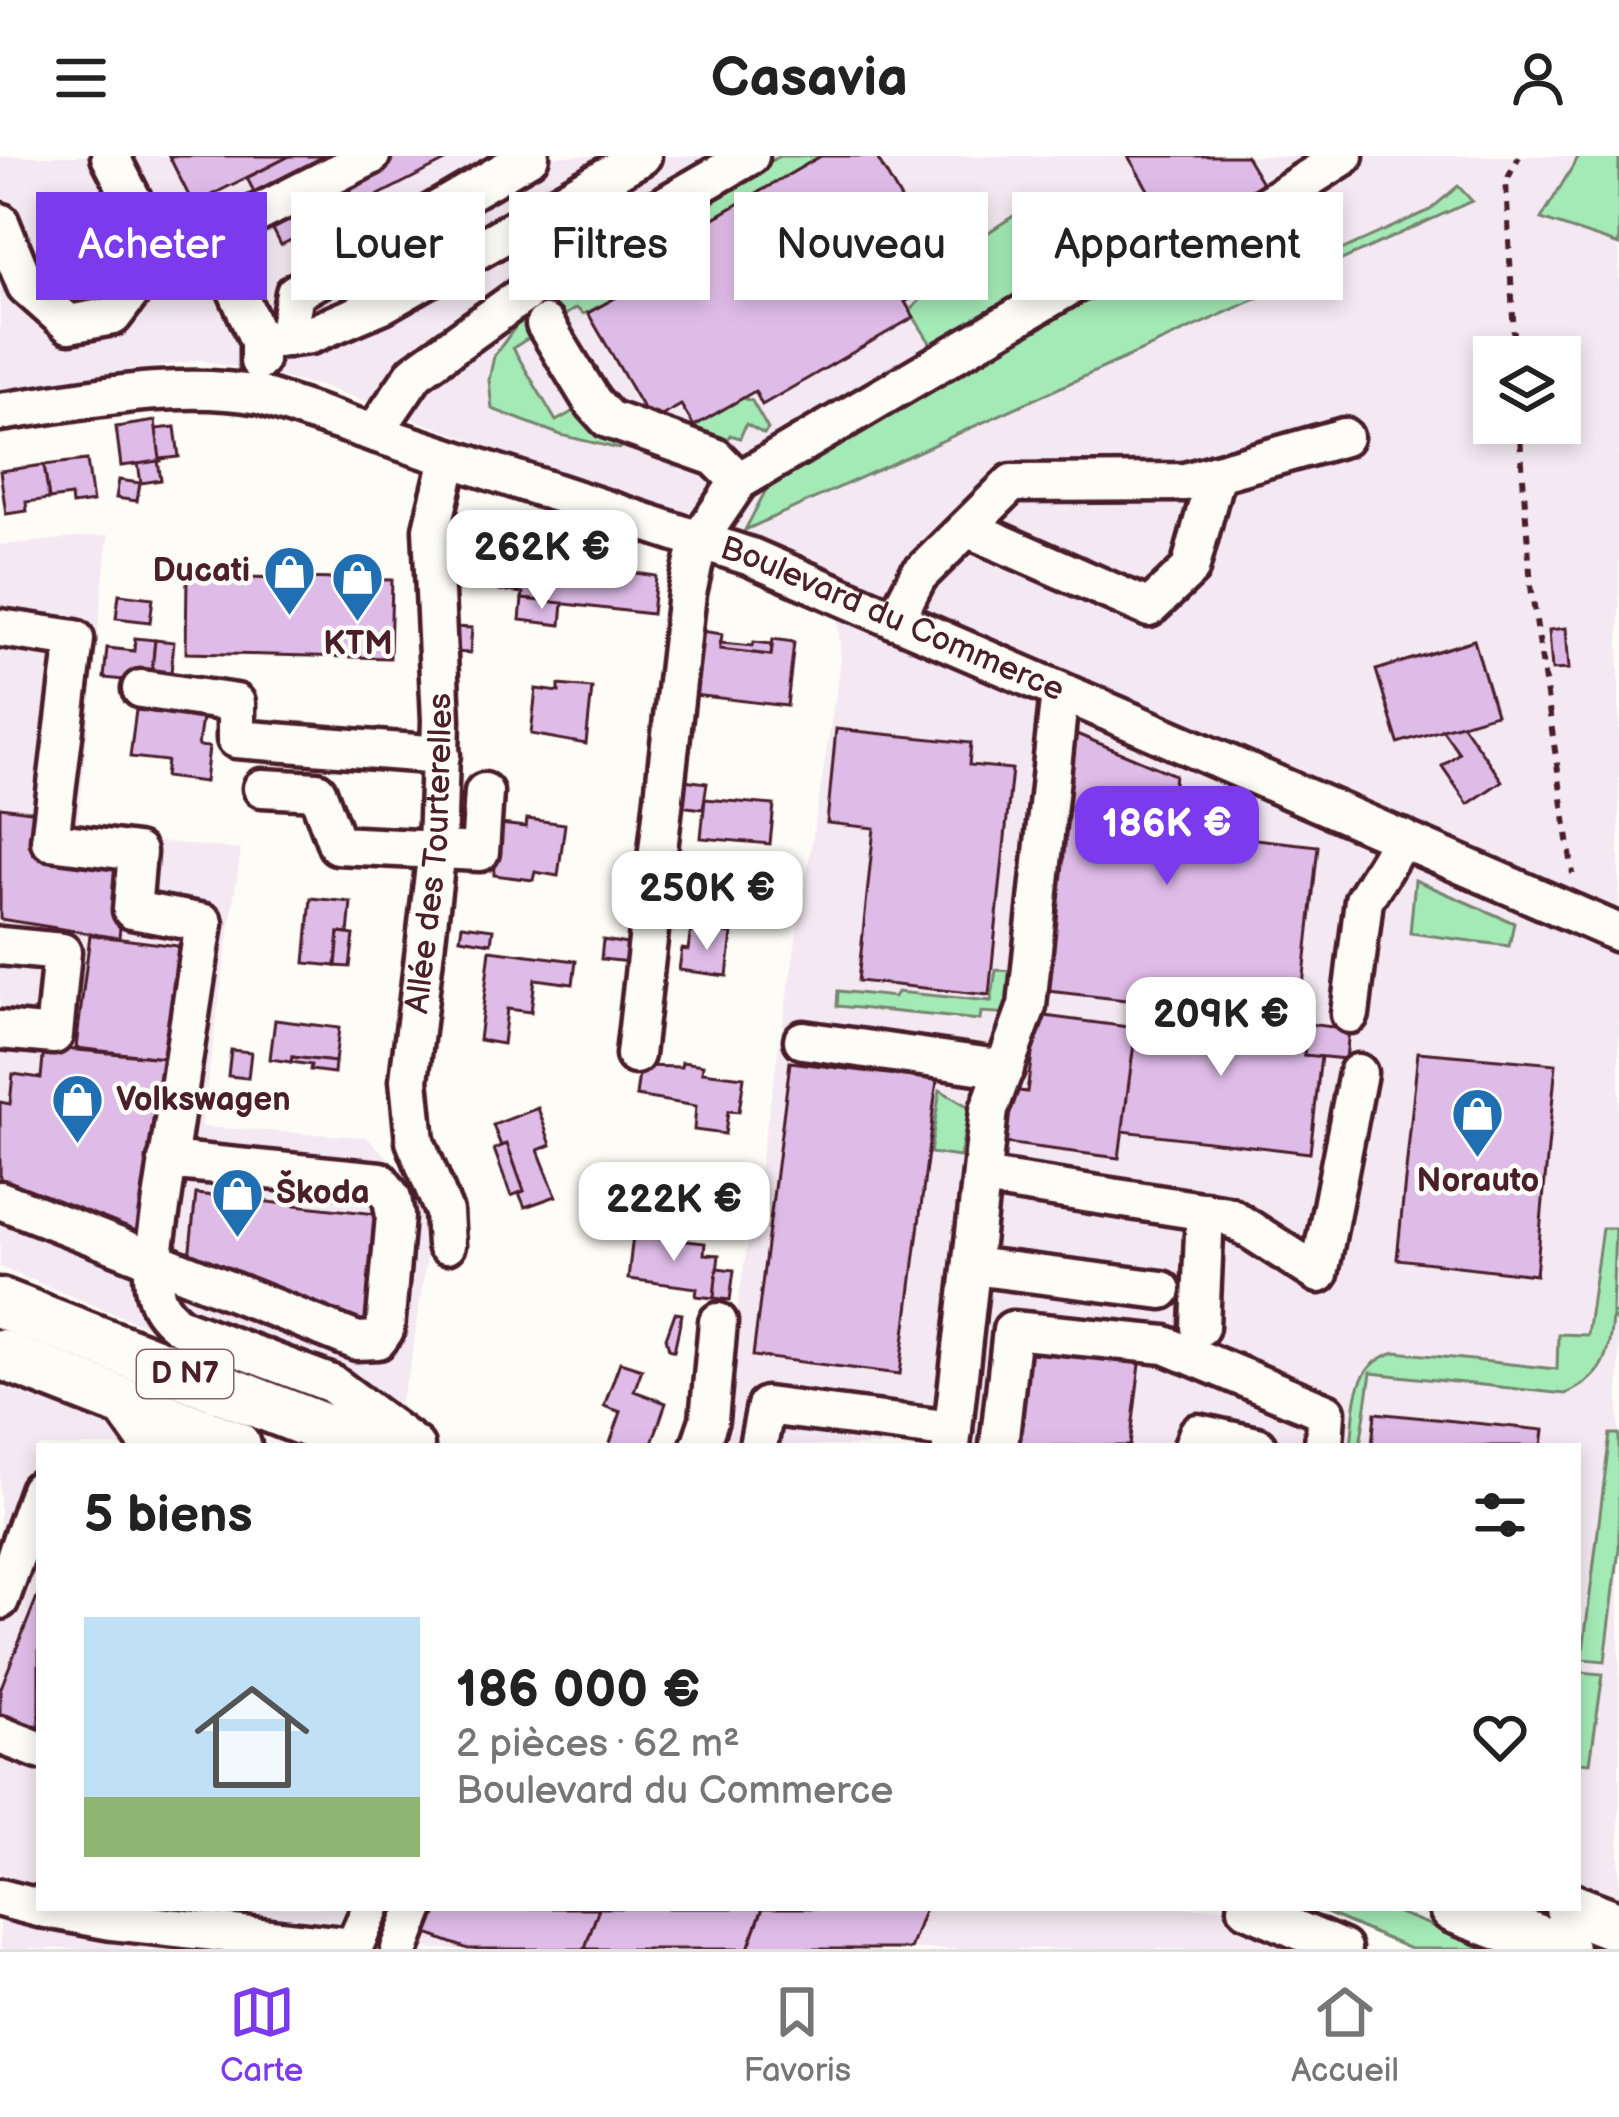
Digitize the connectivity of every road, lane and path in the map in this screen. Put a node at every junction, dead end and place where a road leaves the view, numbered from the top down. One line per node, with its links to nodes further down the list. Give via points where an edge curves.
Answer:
1 (110, 156): 8 (street, via 153,263 113,316 69,325 26,286)
2 (370, 156): 11 (street, via 213,236)
3 (530, 156): 11 (street, via 296,293)
4 (642, 156): 11 (street, via 383,304 310,335)
5 (750, 156): 14 (street, via 574,257 415,373)
6 (1344, 156): 19 (street, via 1189,255 1113,261)
7 (1519, 156): 10 (path, via 1506,182)
8 (0, 222)
9 (544, 324): 19 (street, via 608,418 715,457)
10 (1514, 336)
11 (273, 340): 12 (street)
12 (259, 395): 13 (street, Boulevard du Commerce, via 215,387); 14 (street, Boulevard du Commerce)
13 (0, 412)
14 (374, 433): 17 (street, Boulevard du Commerce)
15 (1344, 437): 18 (street)
16 (1521, 444): 32 (path, via 1531,586)
17 (449, 459): 21 (street, Boulevard du Commerce); 26 (street, Allée des Tourterelles, via 432,530)
18 (1216, 473): 20 (street, via 1185,482 1012,483); 20 (street, via 1190,569 1149,608)
19 (740, 481): 21 (street)
20 (967, 528): 22 (street, via 917,576)
21 (699, 540): 22 (street, Boulevard du Commerce); 38 (street)
22 (895, 620): 25 (street, Boulevard du Commerce)
23 (0, 628): 41 (street, via 75,639 50,841 137,852 132,910 204,923)
24 (141, 689): 26 (street, via 236,703 236,739)
25 (1060, 692): 29 (street, Boulevard du Commerce); 39 (street, via 1027,1006)
26 (441, 755): 30 (street, Allée des Tourterelles)
27 (262, 788): 30 (street, via 317,790 338,845)
28 (484, 792): 30 (street, via 480,852)
29 (1402, 838): 32 (street, Boulevard du Commerce); 35 (street, via 1364,900)
30 (436, 850): 45 (street, Allée des Tourterelles, via 409,1093 415,1141 444,1211)
31 (1619, 896): 32 (street)
32 (1579, 914): 33 (street, Boulevard du Commerce)
33 (1619, 933)
34 (0, 946): 36 (street, via 62,952 54,1035)
35 (1350, 1014)
36 (0, 1030)
37 (803, 1040): 39 (street)
38 (635, 1055)
39 (1005, 1069): 42 (street, via 989,1111)
40 (1358, 1073): 44 (street, via 1319,1274 1261,1233)
41 (167, 1160): 46 (street); 46 (street, via 380,1181 395,1216 385,1330 378,1340 357,1341)
42 (982, 1177): 44 (street); 47 (street)
43 (0, 1200): 46 (street)
44 (1205, 1211): 52 (street)
45 (446, 1245)
46 (153, 1266): 61 (street, via 155,1299 181,1328 332,1384)
47 (972, 1266): 49 (street); 57 (street)
48 (0, 1287): 54 (street)
49 (1162, 1290)
50 (0, 1303): 54 (main road, D N7)
51 (718, 1322): 62 (street)
52 (1200, 1327)
53 (0, 1354): 55 (main road, D N7)
54 (172, 1369): 60 (main road, D N7)
55 (117, 1400): 58 (street); 59 (main road, D N7)
56 (876, 1433): 57 (street); 63 (street, via 766,1406)
57 (952, 1438)
58 (148, 1443)
59 (228, 1443)
60 (360, 1443)
61 (411, 1443)
62 (701, 1443)
63 (759, 1443)
64 (999, 1443): 67 (street, via 1012,1330 1185,1352 1326,1412)
65 (1194, 1443): 66 (street, via 1198,1433)
66 (1243, 1443)
67 (1324, 1443)
68 (36, 1498): 69 (street)
69 (0, 1600)
70 (0, 1736): 71 (street)
71 (36, 1749)
72 (0, 1898): 73 (street)
73 (36, 1907)
74 (57, 1911): 81 (street)
75 (369, 1911): 81 (street)
76 (415, 1911): 82 (street)
77 (1254, 1911): 83 (street)
78 (1462, 1911): 84 (main road)
79 (1578, 1911): 80 (main road)
80 (1619, 1927)
81 (353, 1948)
82 (400, 1949)
83 (1342, 1949)
84 (1563, 1949)

